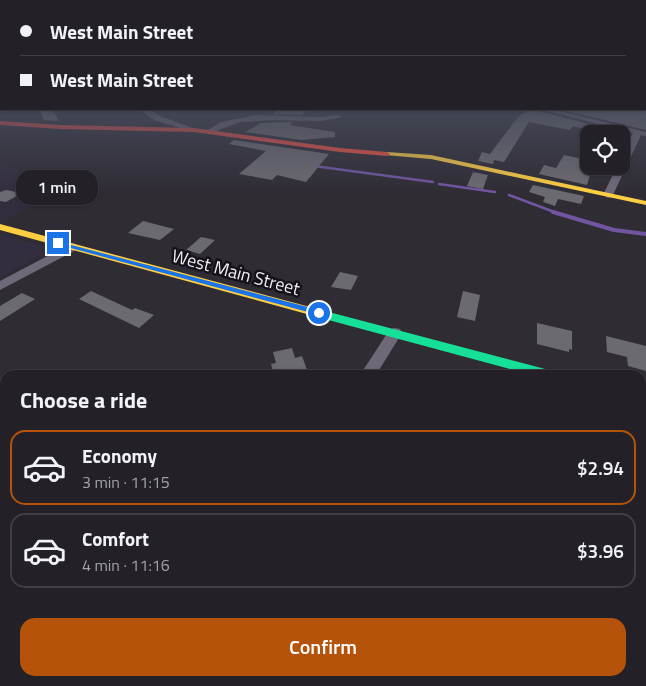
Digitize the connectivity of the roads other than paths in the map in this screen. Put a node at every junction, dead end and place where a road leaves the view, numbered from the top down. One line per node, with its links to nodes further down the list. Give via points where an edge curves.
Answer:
1 (106, 128): 5 (street)
2 (188, 128): 5 (street)
3 (216, 128): 6 (street)
4 (621, 128): 7 (street)
5 (194, 130): 6 (street)
6 (208, 132): 8 (street, via 340,150 431,157)
7 (642, 133): 8 (street)
8 (608, 194): 9 (street)
9 (646, 204)
10 (0, 228): 11 (street, West Main Street)
11 (72, 247): 12 (street); 13 (street, West Main Street)
12 (0, 286)
13 (395, 333): 14 (street); 15 (street, West Main Street)
14 (371, 370)
15 (531, 370)

